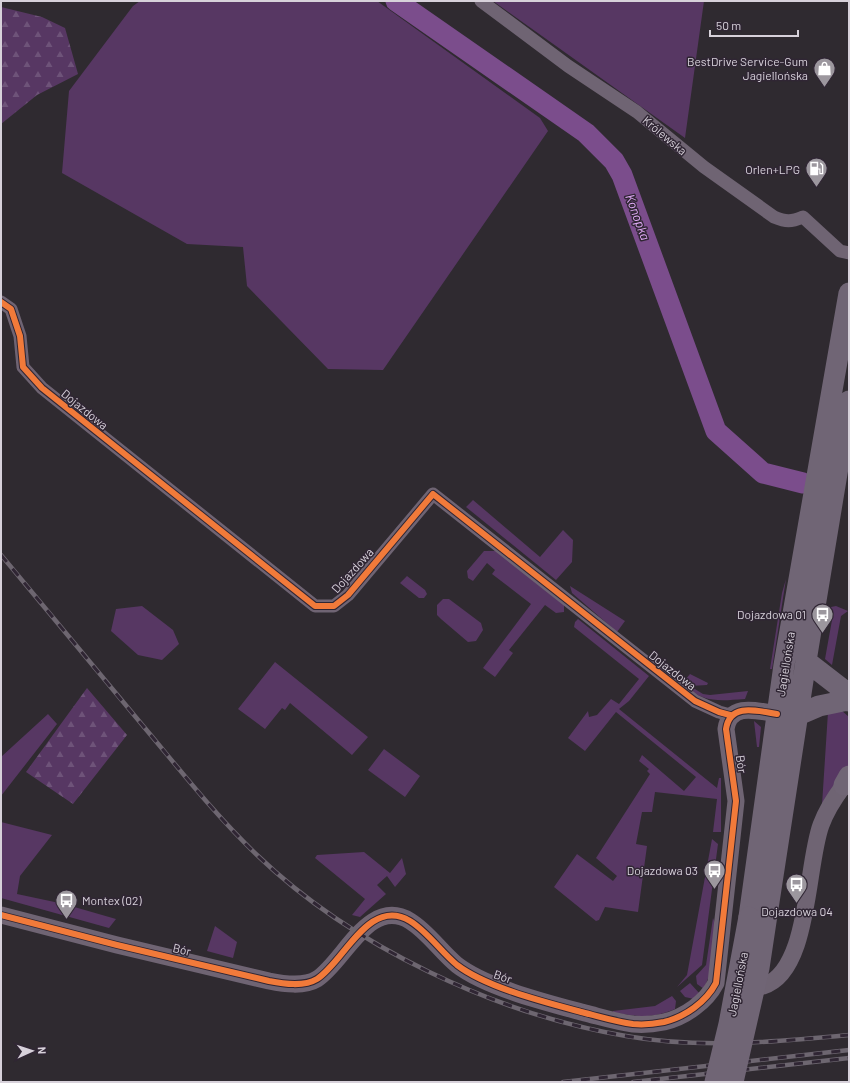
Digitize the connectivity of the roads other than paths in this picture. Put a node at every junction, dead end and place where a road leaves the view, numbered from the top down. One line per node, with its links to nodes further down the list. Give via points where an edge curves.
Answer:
1 (481, 1): 2 (street, Królewska, via 568,66 637,112 704,167 774,217 790,222 803,217 840,251)
2 (849, 253)
3 (849, 293): 6 (main road, Jagiellońska)
4 (1, 302): 11 (street, Dojazdowa, via 11,309 20,336 23,367 42,388 315,606 334,606 348,595 433,494 695,701)
5 (849, 401): 6 (main road, Jagiellońska)
6 (828, 464): 7 (main road, Jagiellońska)
7 (820, 515): 8 (main road, Jagiellońska); 10 (main road, Jagiellońska)
8 (806, 661): 9 (main road, via 846,692); 10 (main road, Jagiellońska)
9 (848, 700): 10 (main road)
10 (788, 714): 11 (street, via 741,710); 14 (main road, Jagiellońska)
11 (730, 715): 15 (street, Bór, via 726,729 736,800)
12 (846, 781): 15 (street, via 821,825 801,926 790,962 783,973 762,986 741,987)
13 (1, 915): 15 (street, Bór, via 117,945 269,981 292,984 317,979 368,924 380,918 395,917 409,920 457,965 486,982 561,1006 634,1024 664,1022 692,1010 711,994)
14 (758, 916): 16 (main road, Jagiellońska, bridge); 17 (main road, Jagiellońska, bridge, via 754,991)
15 (716, 983)
16 (715, 1082)
17 (733, 1082)

